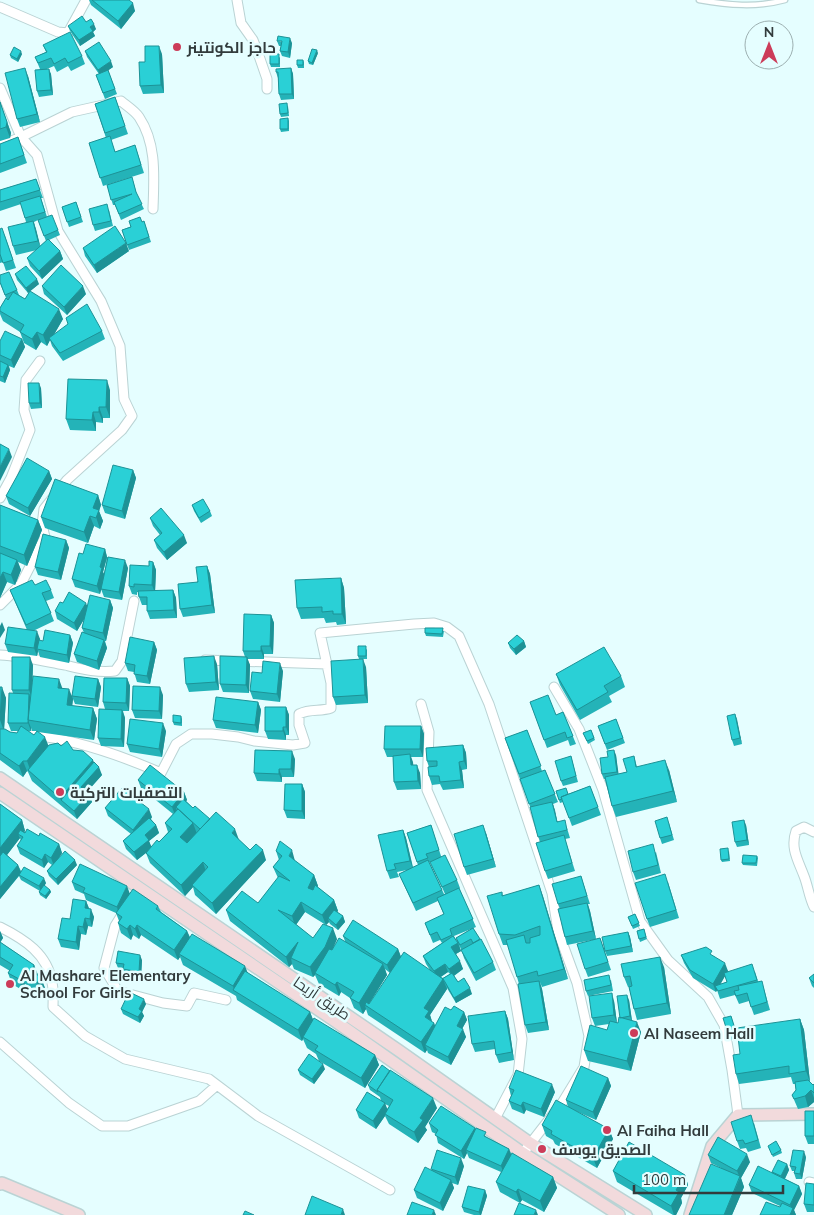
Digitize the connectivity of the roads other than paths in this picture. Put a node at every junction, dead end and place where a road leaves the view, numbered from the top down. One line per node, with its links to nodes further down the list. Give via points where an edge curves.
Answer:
1 (86, 0): 5 (street, via 68,33 58,32)
2 (237, 0): 7 (street, via 241,23 258,53)
3 (699, 0): 4 (lane, via 727,5 767,5)
4 (785, 0)
5 (0, 7)
6 (0, 88): 8 (street)
7 (267, 89)
8 (21, 137): 9 (street); 10 (street, via 72,112 121,101 139,115 148,135 154,159); 14 (street, via 38,154 58,231 101,301 120,346 124,399 132,416 122,430 67,480 44,509 42,525 45,537 20,584)
9 (0, 146)
10 (153, 209)
11 (40, 361): 12 (street, via 26,380 24,410 30,430)
12 (0, 498)
13 (134, 601): 15 (street, via 122,661 115,671 82,670 20,656)
14 (0, 605)
15 (0, 655)
16 (200, 660): 17 (street)
17 (327, 664): 20 (street, via 330,708 299,714 304,743 293,746 238,737 191,734 176,744 161,773 101,749 54,737); 33 (street, via 320,633 434,623 459,636 489,704 552,893 558,931 577,983 589,1036 584,1068 562,1103)
18 (554, 687): 31 (street, via 578,729 603,790 640,921 668,960 708,998 724,1025)
19 (422, 704): 32 (street, via 429,732 427,790 513,988 522,1039 518,1075)
20 (24, 734)
21 (0, 778): 32 (main road, طريق أريحا)
22 (0, 793): 24 (main road, طريق أريحا)
23 (814, 832): 25 (street, via 804,827 796,830 792,840)
24 (134, 896): 27 (street, via 115,926 104,968 118,991 187,1006 194,994); 34 (main road, طريق أريحا, via 327,1016)
25 (814, 906)
26 (0, 927): 29 (street, via 36,950 46,964 52,982 53,1007 85,1036 125,1059 208,1079)
27 (226, 1000)
28 (0, 1042): 29 (street, via 69,1103 102,1126 128,1126 199,1101)
29 (216, 1086): 36 (street, via 258,1116)
30 (814, 1114): 31 (main road)
31 (738, 1115): 40 (main road, via 712,1146)
32 (496, 1117): 33 (main road, طريق أريحا)
33 (530, 1143): 34 (street); 39 (main road, طريق أريحا)
34 (523, 1153): 38 (main road, طريق أريحا)
35 (0, 1184): 37 (main road)
36 (390, 1190)
37 (80, 1215)
38 (619, 1215)
39 (646, 1215)
40 (690, 1215)

